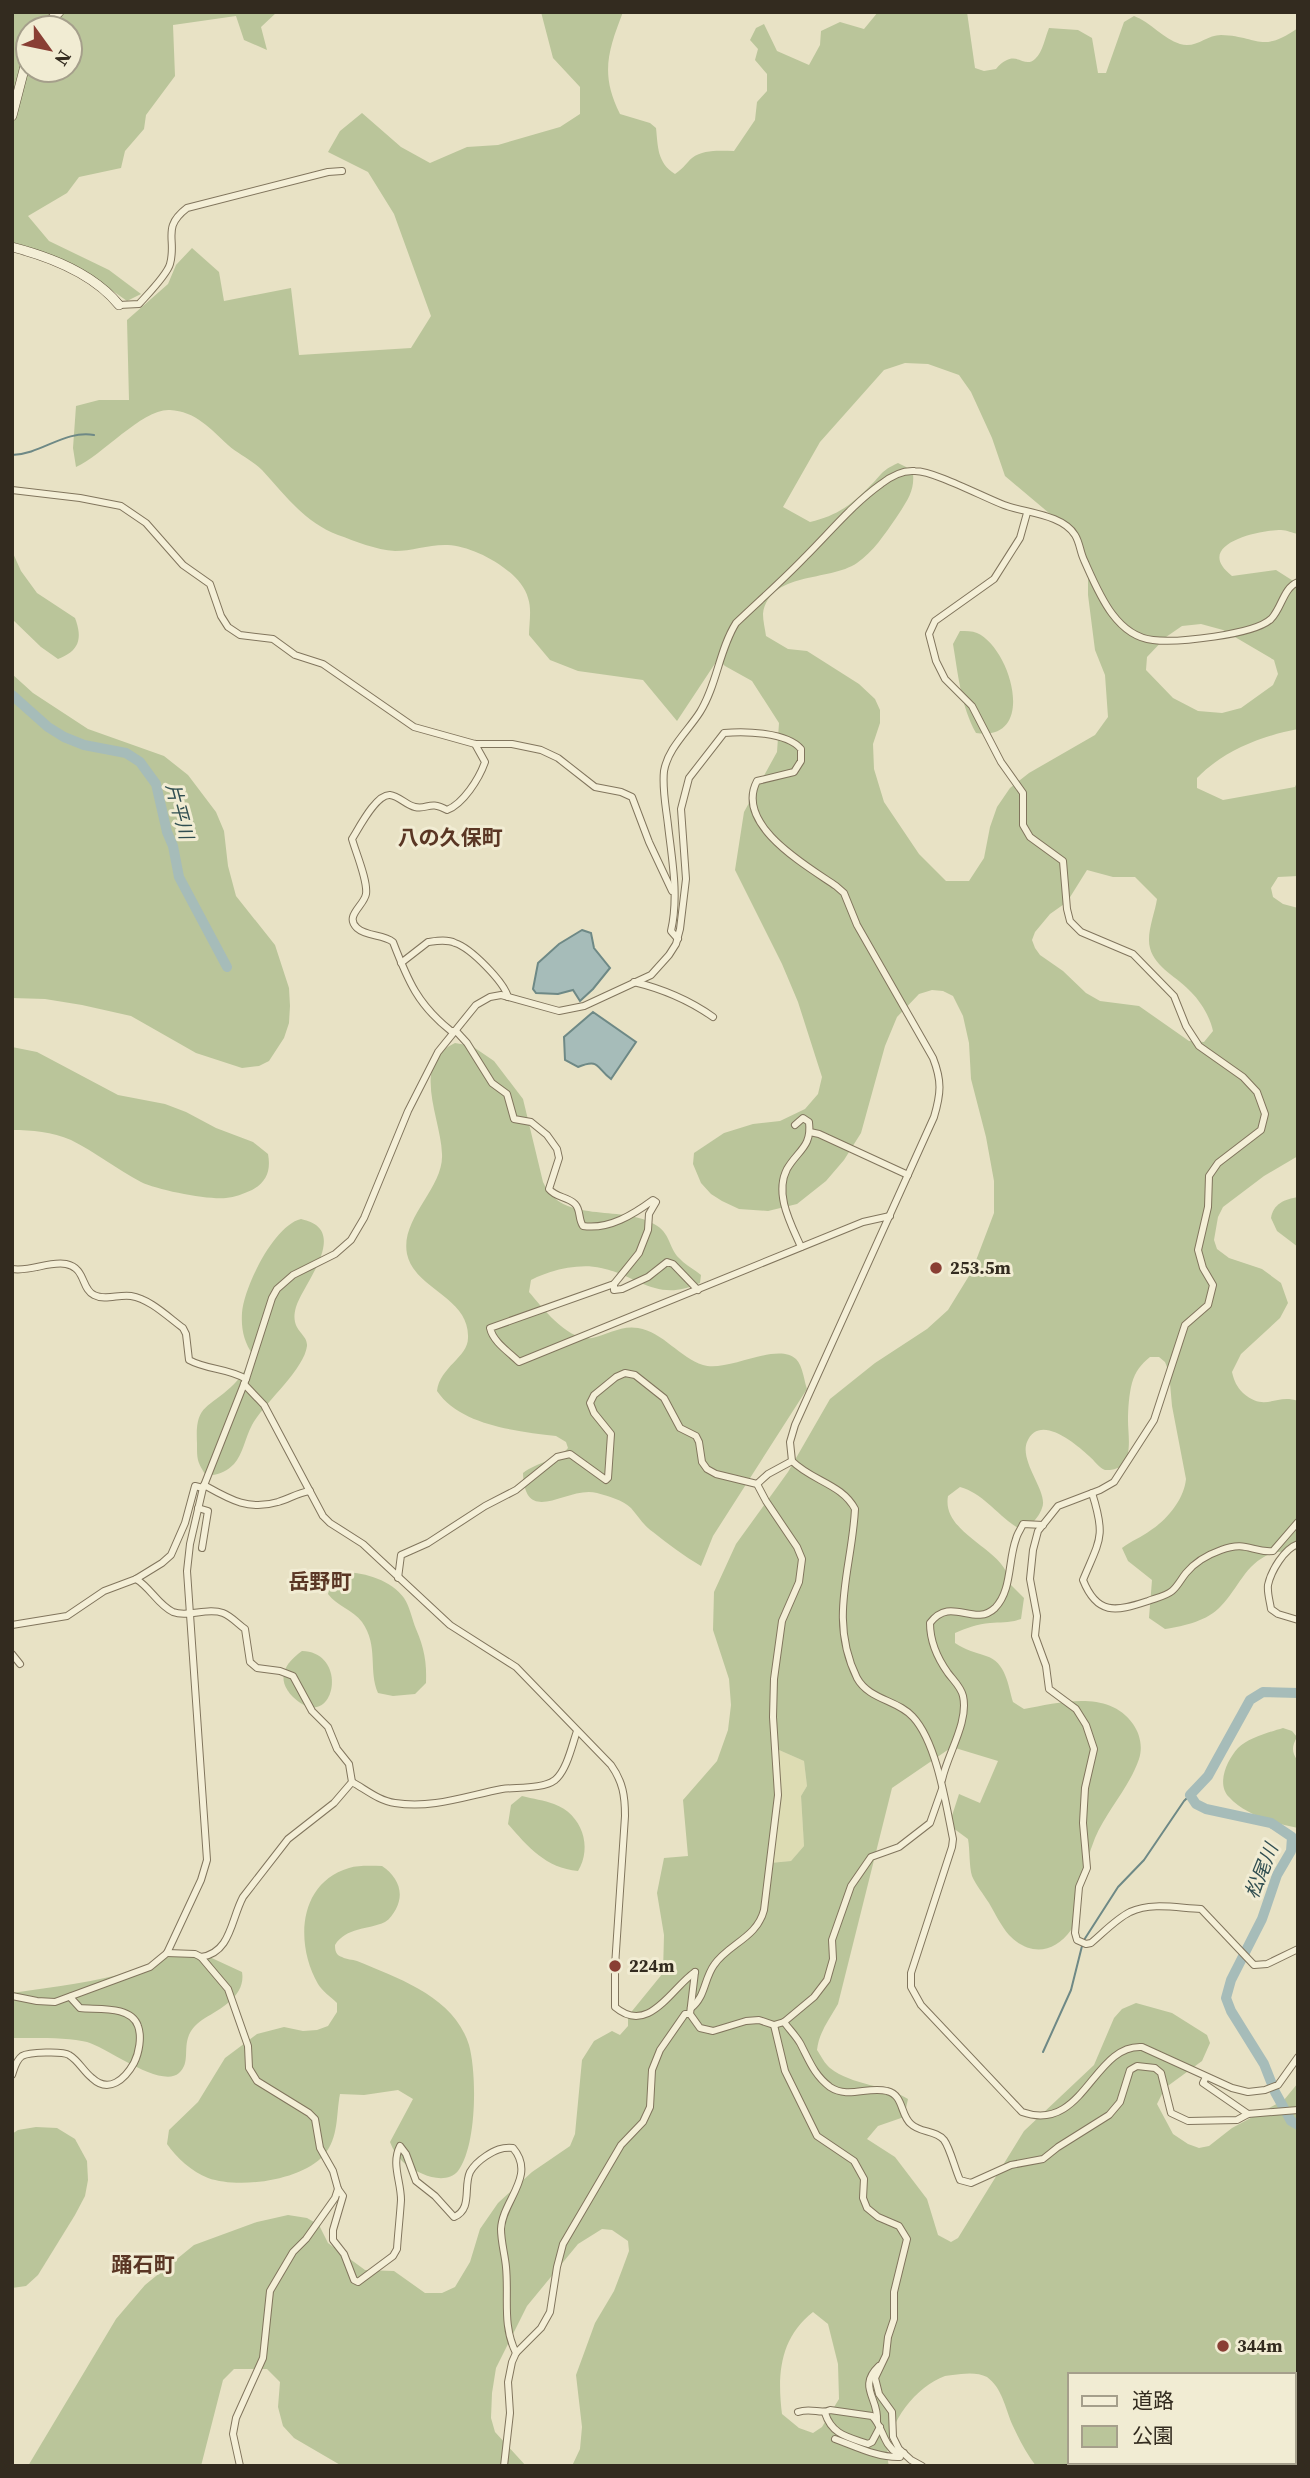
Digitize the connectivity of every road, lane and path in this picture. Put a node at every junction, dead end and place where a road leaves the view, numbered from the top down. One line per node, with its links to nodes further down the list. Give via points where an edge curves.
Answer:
1 (20, 84): 2 (street)
2 (12, 116)
3 (342, 171): 5 (street, via 187,208 170,229 170,265 139,304)
4 (12, 247): 5 (street, via 62,264 101,286)
5 (120, 305)
6 (12, 490): 9 (street, via 121,506 146,523 183,565 210,584 228,627 240,635 273,639 295,655 323,664 414,727)
7 (1027, 513): 8 (street, via 1067,526 1076,536 1112,613 1139,638 1180,640 1254,628 1271,618 1290,586); 10 (street, via 920,471 899,473 855,506 736,623 707,697 664,771); 30 (street, via 1020,538 994,579 935,621 929,634 936,662 945,680 972,706 1023,793 1023,825 1030,837 1063,861 1070,921 1082,932 1133,954 1174,996 1199,1046 1257,1093 1265,1115 1261,1130 1209,1176 1208,1207 1198,1250 1213,1285 1208,1306 1185,1325 1154,1420 1114,1482)
8 (1298, 582)
9 (475, 744): 10 (street, via 541,750 595,787 632,797); 12 (street, via 485,762 455,807 447,810 431,804 418,808 383,796 352,839 366,891 353,922 358,929 393,942)
10 (675, 896): 11 (street, via 671,931)
11 (678, 939): 13 (street, via 651,975); 19 (street, via 685,879 681,809 689,778 724,733 790,739 802,755 794,772 757,782 753,790 761,826 783,849 844,893 857,925 939,1072 941,1092 934,1117)
12 (401, 963): 14 (street, via 428,942 457,943 506,988); 16 (street, via 426,1010)
13 (634, 982): 14 (street, via 584,1006 559,1011); 15 (street, via 659,988)
14 (508, 997): 16 (street, via 483,1001)
15 (713, 1017)
16 (456, 1031): 23 (street, via 492,1083 507,1094 514,1119 531,1122 557,1149 559,1158 550,1189 554,1196 574,1203 583,1226 624,1219 656,1202 639,1253); 25 (street, via 438,1052 408,1111 351,1240 277,1289)
17 (795, 1125): 18 (street, via 806,1119)
18 (810, 1132): 19 (street); 21 (street, via 783,1184 786,1212)
19 (908, 1175): 20 (street)
20 (890, 1216): 21 (street); 26 (street, via 795,1425 790,1442)
21 (801, 1247): 24 (street)
22 (12, 1269): 25 (street, via 68,1264 80,1272 95,1297 136,1297 183,1328 189,1360 234,1372)
23 (614, 1284): 24 (street, via 614,1290 622,1289 667,1262); 24 (street, via 490,1328 491,1334 519,1362)
24 (698, 1290)
25 (245, 1381): 28 (street); 29 (street, via 264,1405)
26 (792, 1461): 27 (street); 45 (street, via 844,1493 855,1509 841,1610 850,1658 866,1689 914,1719)
27 (757, 1484): 36 (street, via 707,1469 696,1436 680,1428 664,1398 635,1375 625,1373 590,1403 611,1434 606,1480 570,1454 557,1458 516,1490 401,1555); 51 (street, via 802,1559 799,1582 782,1621 774,1679 778,1795 764,1910 751,1933 714,1964 699,2003)
28 (204, 1486): 29 (street, via 235,1502 263,1505); 31 (street); 37 (street, via 195,1486 171,1555)
29 (310, 1491): 36 (street, via 330,1523 363,1544)
30 (1091, 1493): 32 (street, via 1101,1536 1083,1580 1090,1596 1115,1610 1174,1590 1199,1560 1223,1549 1244,1544 1264,1552 1273,1550); 33 (street, via 1058,1506)
31 (198, 1508): 35 (street, via 208,1511); 38 (street, via 187,1571)
32 (1298, 1522)
33 (1043, 1525): 45 (street, via 1023,1524 997,1607 971,1615 946,1610 930,1623 933,1645 964,1697 958,1738 948,1756); 46 (street, via 1033,1550 1030,1579 1037,1616 1035,1636 1049,1689 1076,1709 1094,1749 1085,1788 1087,1868 1079,1887 1077,1940 1091,1943 1129,1913 1150,1906 1201,1909 1254,1965 1267,1964)
34 (1298, 1544): 39 (street, via 1281,1557 1268,1585 1271,1609)
35 (202, 1548)
36 (398, 1578): 43 (street, via 450,1625 516,1667)
37 (136, 1579): 38 (street, via 163,1606); 40 (street, via 104,1591 67,1616)
38 (190, 1613): 44 (street, via 225,1613 245,1629 250,1662 257,1668 293,1676 349,1764); 47 (street, via 207,1860)
39 (1298, 1620)
40 (12, 1625)
41 (12, 1654): 42 (street)
42 (20, 1664)
43 (577, 1731): 44 (street, via 560,1774 552,1782 414,1805 382,1800); 51 (street, via 611,1765 625,1794 615,2007 636,2016 644,2014 695,1972)
44 (352, 1782): 48 (street, via 334,1803 288,1839 243,1897 229,1935 212,1956)
45 (942, 1784): 52 (street, via 930,1823 899,1847 864,1863 832,1940 827,1980); 56 (street, via 952,1847 911,1973 911,1987 921,2005 1022,2112 1035,2117 1058,2113 1120,2051 1131,2046)
46 (1298, 1949)
47 (167, 1953): 48 (street); 50 (street, via 150,1967)
48 (201, 1957): 59 (street, via 228,1989 248,2046 252,2075 315,2119 320,2148)
49 (12, 1996): 50 (street, via 55,2002)
50 (70, 1997): 55 (street, via 79,2008 122,2012 136,2021 140,2040 126,2076 111,2085 98,2084 66,2053 22,2056)
51 (691, 2011): 53 (street, via 700,2028 713,2031 746,2021); 60 (street, via 675,2025 660,2050 643,2122 621,2145 563,2244 550,2312)
52 (783, 2022): 53 (street); 58 (street, via 822,2081 853,2093 891,2092 909,2123 944,2139 960,2180 971,2183 1011,2165 1044,2159 1109,2115 1120,2102 1130,2070 1137,2066 1161,2073 1171,2113 1177,2117 1237,2120)
53 (774, 2025): 61 (street, via 785,2071 817,2136 854,2161 864,2179 867,2208 899,2226 907,2239)
54 (1298, 2057): 56 (street, via 1283,2080 1265,2090 1248,2092)
55 (12, 2075)
56 (1206, 2077): 58 (street, via 1203,2083)
57 (1298, 2110): 58 (street)
58 (1248, 2114)
59 (338, 2189): 60 (street, via 344,2196 333,2240 358,2282 397,2249 401,2196 396,2161 400,2146 416,2180 454,2217 466,2205 468,2178 477,2163 497,2149 513,2148 522,2163 519,2185 501,2229 506,2328); 67 (street, via 270,2291 263,2358 233,2434)
60 (516, 2353): 68 (street, via 508,2382)
61 (883, 2362): 64 (street, via 868,2384); 66 (street, via 876,2378 879,2394 892,2413 893,2437)
62 (798, 2412): 63 (street, via 808,2408)
63 (825, 2413): 64 (street, via 860,2413 872,2416); 64 (street, via 836,2432 868,2444)
64 (878, 2424): 66 (street, via 886,2444 898,2454)
65 (835, 2439): 66 (street, via 892,2457)
66 (904, 2453): 69 (street)
67 (240, 2466)
68 (504, 2466)
69 (922, 2466)

